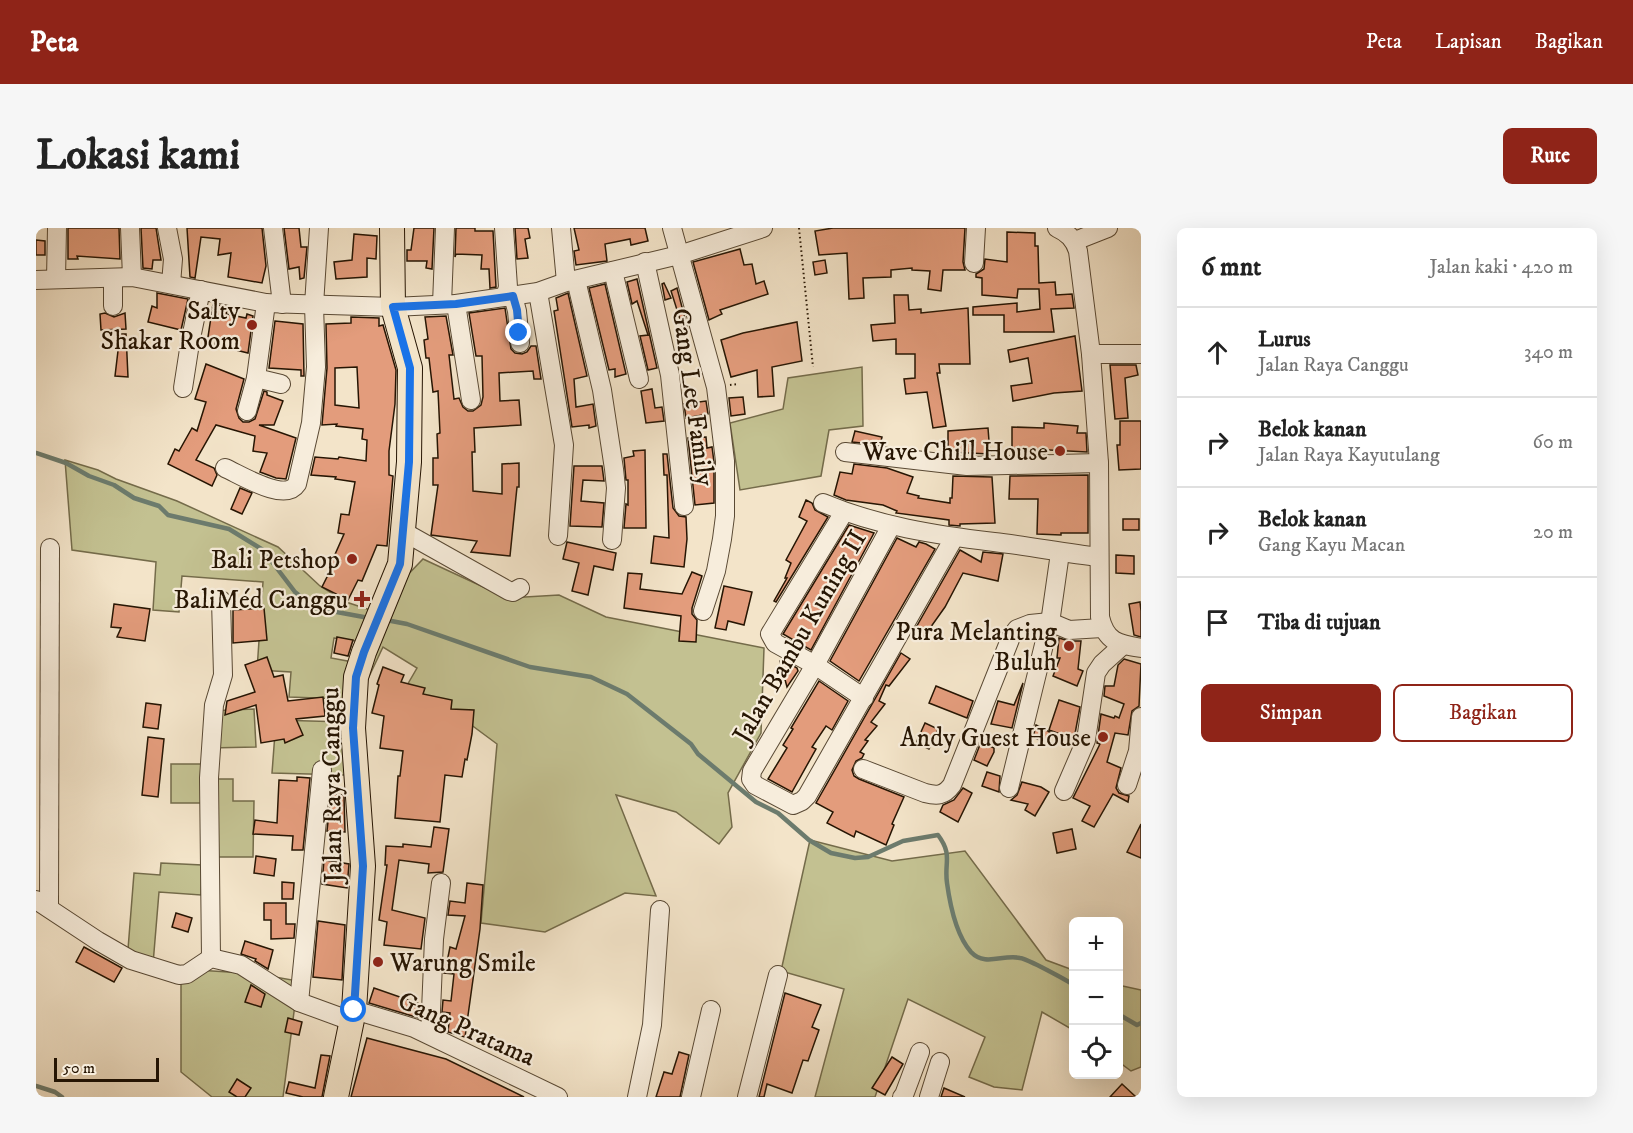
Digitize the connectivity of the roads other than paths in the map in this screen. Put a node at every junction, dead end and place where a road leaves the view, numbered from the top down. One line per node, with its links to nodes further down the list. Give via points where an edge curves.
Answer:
1 (57, 228): 23 (street)
2 (130, 228): 21 (street)
3 (167, 228): 26 (street, via 173,259)
4 (273, 228): 30 (street)
5 (319, 228): 32 (street)
6 (392, 228): 34 (main road, Jalan Raya Canggu)
7 (445, 228): 31 (street)
8 (504, 228): 29 (street)
9 (561, 228): 25 (street)
10 (672, 228): 17 (street)
11 (763, 228): 15 (street)
12 (976, 228): 19 (street)
13 (1057, 228): 16 (street)
14 (1108, 228): 16 (street)
15 (726, 233): 17 (street)
16 (1075, 241): 36 (street)
17 (679, 255): 18 (street); 60 (street, via 716,387 725,461 722,539)
18 (645, 262): 20 (street); 48 (street, Gang Lee Family, via 670,375)
19 (974, 263)
20 (613, 271): 25 (street); 39 (street)
21 (132, 277): 22 (street); 26 (street)
22 (113, 278): 23 (street); 33 (street)
23 (56, 279): 24 (street)
24 (36, 280)
25 (571, 281): 28 (street); 54 (street, via 602,390 616,488)
26 (171, 284): 27 (street)
27 (201, 290): 30 (street); 41 (street)
28 (538, 292): 29 (street); 52 (street, via 564,445)
29 (509, 297): 31 (street); 35 (street, via 517,310)
30 (274, 303): 32 (street); 38 (street)
31 (449, 304): 34 (street); 42 (street)
32 (314, 305): 34 (street); 46 (street, via 314,393 297,484 285,492 273,490)
33 (113, 306)
34 (393, 307): 51 (main road, Jalan Raya Canggu, via 410,368)
35 (520, 343)
36 (1091, 354): 37 (street); 45 (street)
37 (1141, 354)
38 (256, 378): 40 (street); 43 (street)
39 (639, 380)
40 (281, 384)
41 (183, 388)
42 (471, 400)
43 (247, 411)
44 (845, 452): 45 (street, via 967,466)
45 (1099, 464): 57 (street)
46 (225, 468)
47 (823, 503): 49 (street)
48 (684, 506)
49 (844, 512): 50 (street); 65 (street, via 770,634 774,643)
50 (891, 526): 53 (street); 65 (street, Jalan Bambu Kuning II)
51 (404, 532): 58 (street, via 509,591); 80 (main road, Jalan Raya Canggu, via 400,564 356,677 353,728 363,866)
52 (558, 536)
53 (954, 538): 56 (street); 66 (street)
54 (612, 540)
55 (50, 548): 74 (street)
56 (1059, 553): 57 (street); 61 (street)
57 (1099, 557): 62 (street)
58 (520, 588)
59 (221, 600): 76 (street, via 223,675 214,705 209,778)
60 (703, 611)
61 (1050, 622): 62 (street, via 1069,630); 68 (street, via 1022,626 1011,637 947,792 925,793); 71 (street)
62 (1102, 628): 63 (street, via 1113,640)
63 (1135, 647): 64 (street); 72 (street, via 1101,664 1096,673 1086,740)
64 (1141, 655)
65 (815, 665): 66 (street); 66 (street, Jalan Bambu Kuning II, via 752,771 755,785 793,805 802,801)
66 (864, 698)
67 (1141, 717): 70 (street, via 1138,751)
68 (863, 769)
69 (322, 770): 78 (street)
70 (1127, 785)
71 (1009, 788)
72 (1064, 791)
73 (441, 883): 81 (street)
74 (42, 904): 76 (street, via 131,960 179,975)
75 (660, 910): 86 (street, via 652,1025)
76 (211, 958): 78 (street, Gang Pratama, via 241,965)
77 (778, 975): 88 (street)
78 (299, 1002): 80 (street, Gang Pratama)
79 (711, 1010): 87 (street)
80 (353, 1016): 81 (street, Gang Pratama, via 395,1021); 84 (main road, Jalan Raya Canggu)
81 (430, 1035): 85 (street, Gang Pratama)
82 (920, 1052): 89 (street)
83 (940, 1062): 90 (street)
84 (333, 1091)
85 (558, 1097)
86 (637, 1097)
87 (690, 1097)
88 (747, 1097)
89 (902, 1097)
90 (929, 1097)

